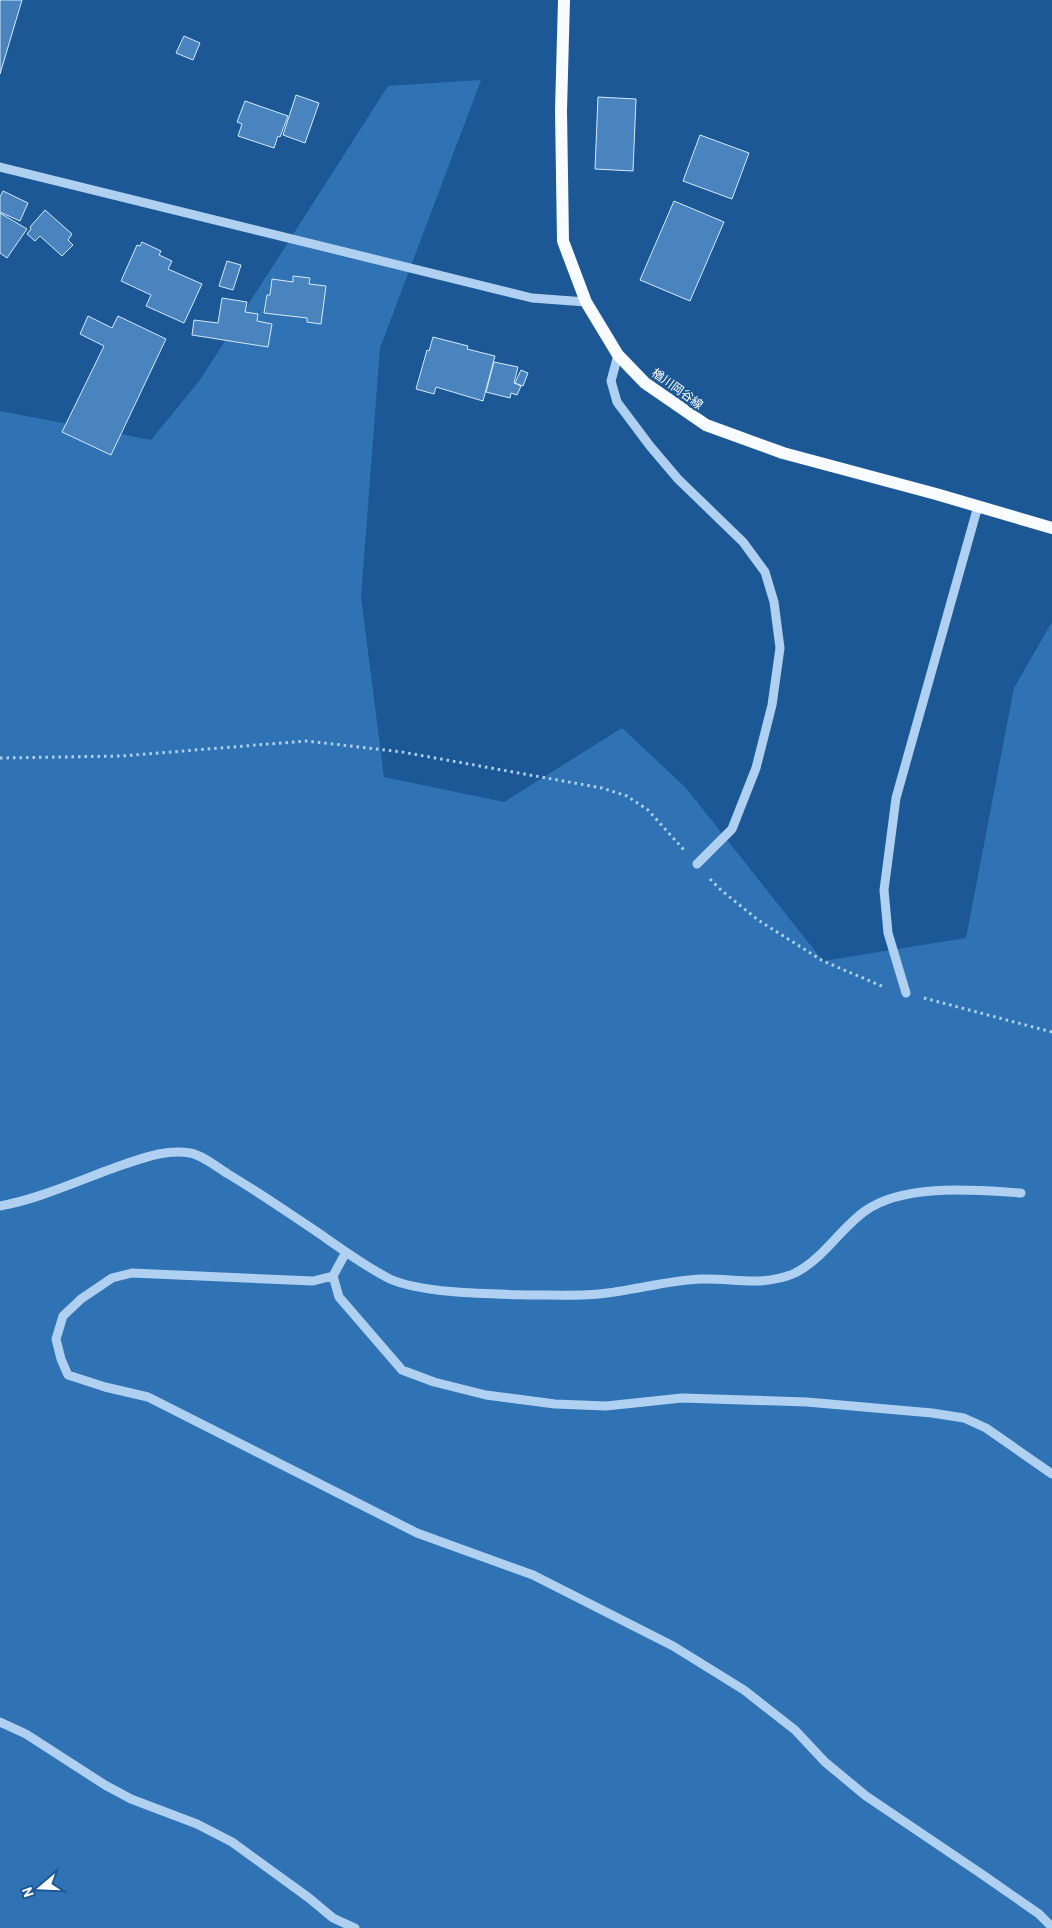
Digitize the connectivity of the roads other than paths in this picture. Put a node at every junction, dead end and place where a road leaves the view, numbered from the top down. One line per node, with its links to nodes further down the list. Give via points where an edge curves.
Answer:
1 (564, 0): 3 (main road, 楢川岡谷線, via 561,110 563,241)
2 (0, 167): 3 (street, via 532,298)
3 (586, 302): 4 (main road, 楢川岡谷線)
4 (618, 355): 5 (main road, 楢川岡谷線, via 645,383 706,426 783,452); 7 (street, via 611,381 618,402 678,479 743,542 765,572 774,602 780,648 772,705 756,768 732,830)
5 (978, 506): 6 (main road, 楢川岡谷線); 8 (street, via 896,798 884,890 888,932)
6 (1052, 528)
7 (697, 864)
8 (906, 993)
9 (1021, 1193): 11 (street, via 966,1189 915,1193 889,1199 866,1210 815,1260 794,1273 771,1280 678,1281 599,1294 453,1291 392,1280)
10 (0, 1206): 11 (street, via 46,1194 151,1155 192,1153 260,1193)
11 (346, 1252): 12 (street)
12 (333, 1276): 13 (street, via 339,1297 402,1370 434,1382 486,1395 555,1404 606,1406 682,1398 807,1402 932,1413 964,1418 986,1428); 15 (street, via 313,1281 132,1274 112,1278 63,1316 56,1339 61,1359 68,1375 148,1397 418,1533 533,1575 673,1646 744,1690 795,1730 824,1762 866,1796 983,1874)
13 (1052, 1474)
14 (0, 1722): 16 (street, via 26,1734 131,1798 197,1824 232,1842 333,1918)
15 (1052, 1927)
16 (355, 1928)

